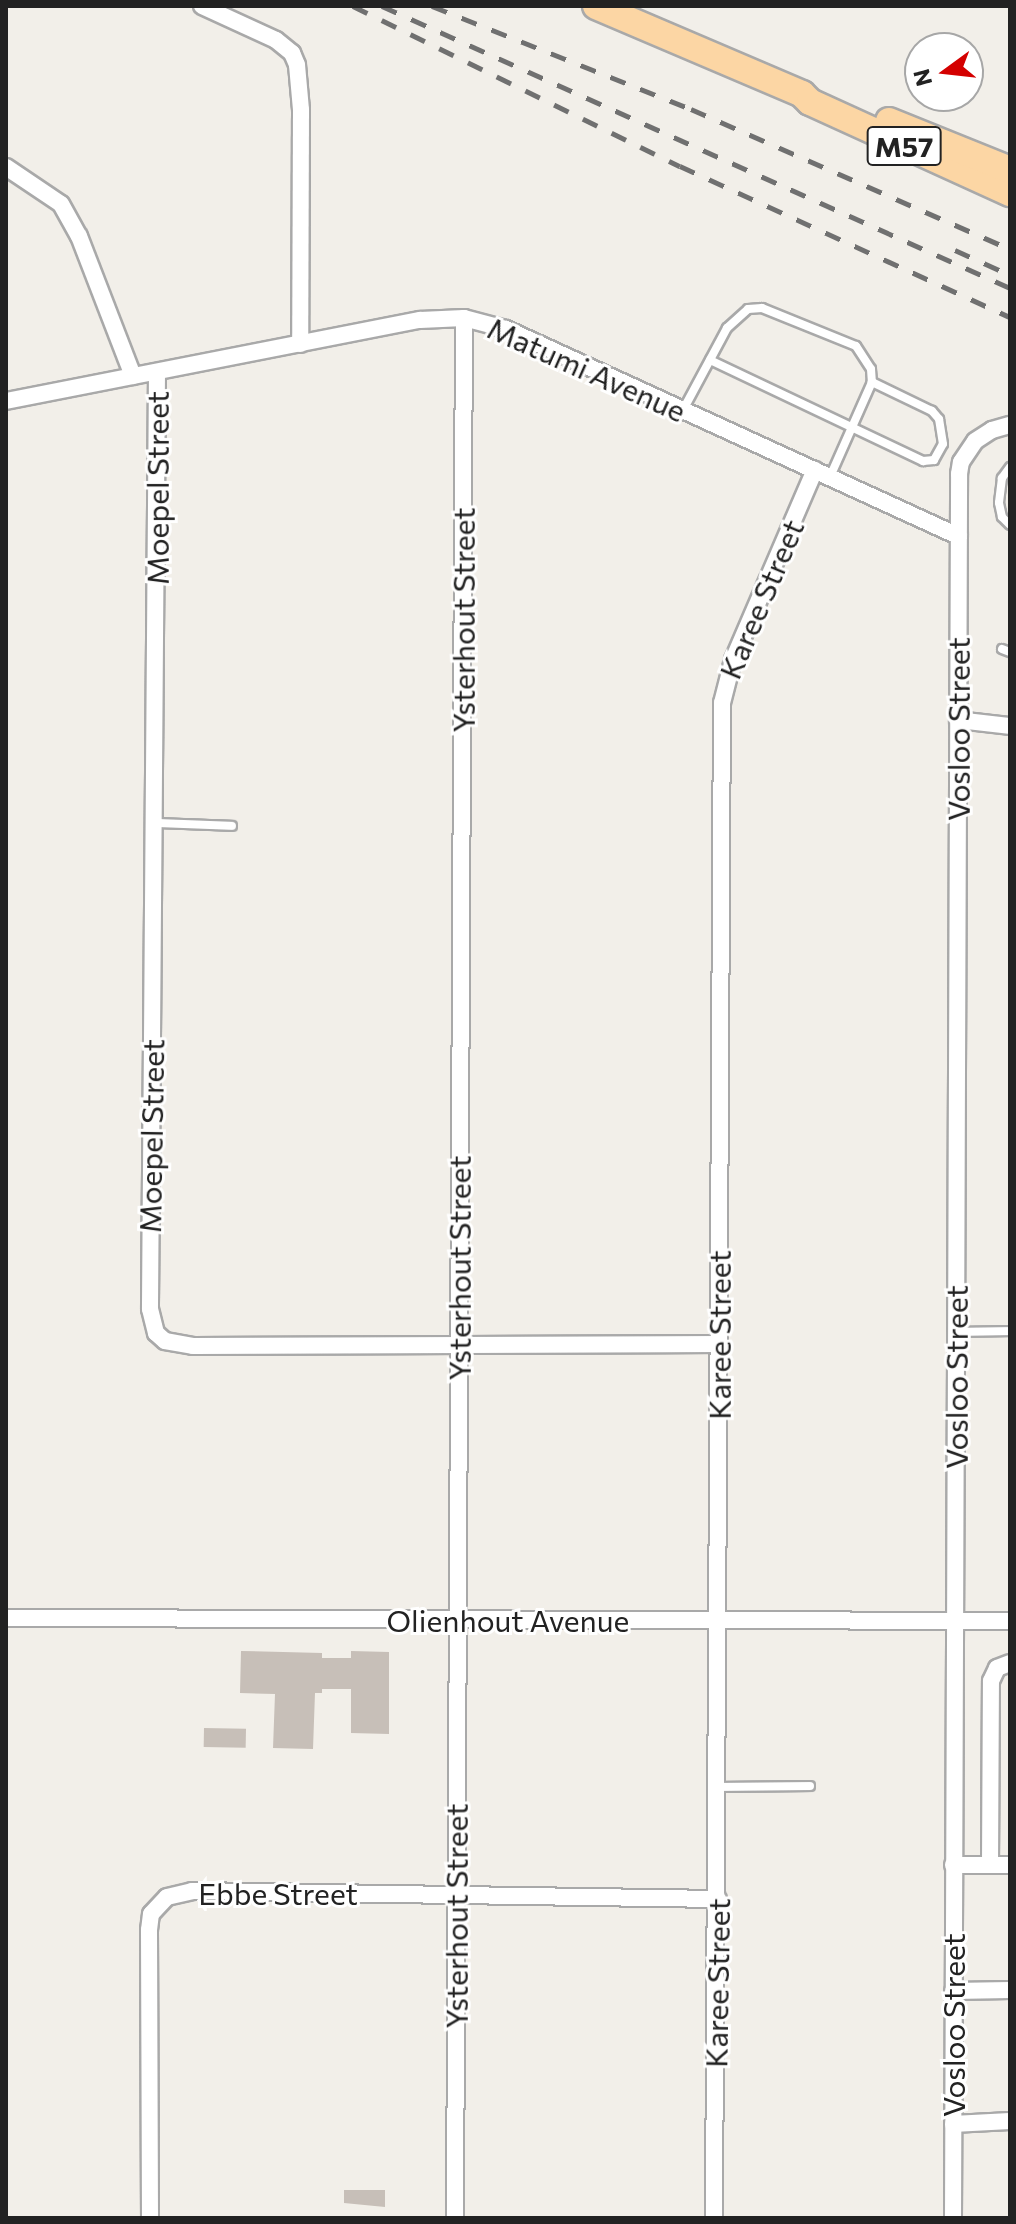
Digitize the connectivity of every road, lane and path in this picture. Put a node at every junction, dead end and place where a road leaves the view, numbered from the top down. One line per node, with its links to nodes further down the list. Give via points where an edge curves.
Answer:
1 (202, 6): 8 (street, via 276,40 297,65)
2 (596, 6): 3 (main road, M57)
3 (802, 94): 5 (main road, M57, via 815,94); 6 (main road, M57)
4 (6, 167): 11 (street, via 61,204 91,264)
5 (1010, 170)
6 (1010, 193)
7 (464, 318): 8 (street, Matumi Avenue, via 420,320); 14 (street, Matumi Avenue, via 506,329); 28 (street, Ysterhout Street)
8 (300, 344): 10 (street, Matumi Avenue)
9 (710, 360): 12 (lane, via 736,317 762,308 856,346 871,369); 14 (lane); 15 (lane)
10 (157, 372): 11 (street, Matumi Avenue); 23 (street, Moepel Street)
11 (133, 376): 13 (street, Matumi Avenue)
12 (872, 382): 15 (lane); 15 (lane, via 932,411 942,432 940,454 923,461)
13 (6, 401)
14 (683, 410): 18 (street, Matumi Avenue)
15 (851, 425): 18 (lane)
16 (1010, 425): 20 (street, Vosloo Street, via 983,434 961,462)
17 (1010, 467): 19 (lane, via 1002,478 999,503)
18 (823, 474): 20 (street, Matumi Avenue); 27 (street, Karee Street, via 723,688)
19 (1010, 525)
20 (959, 536): 21 (street, Vosloo Street)
21 (958, 720): 22 (street); 26 (street, Vosloo Street)
22 (1010, 726)
23 (155, 823): 24 (lane); 28 (street, Moepel Street, via 150,1309 156,1333 165,1341 193,1346)
24 (232, 826)
25 (1010, 1331): 26 (lane)
26 (957, 1332): 32 (street, Vosloo Street)
27 (719, 1344): 28 (street, Moepel Street); 31 (street, Karee Street)
28 (459, 1345): 30 (street, Ysterhout Street)
29 (6, 1618): 30 (street, Olienhout Avenue)
30 (458, 1620): 31 (street, Olienhout Avenue); 42 (street, Ysterhout Street)
31 (718, 1621): 32 (street, Olienhout Avenue); 38 (street, Karee Street)
32 (954, 1621): 33 (street, Olienhout Avenue); 39 (street, Vosloo Street)
33 (1010, 1621)
34 (1010, 1663): 35 (street, via 1000,1665 992,1676)
35 (991, 1722): 36 (street); 40 (street)
36 (1010, 1722)
37 (810, 1786): 38 (lane)
38 (718, 1787): 43 (street, Karee Street)
39 (953, 1865): 40 (street); 45 (street, Vosloo Street)
40 (990, 1865): 41 (street)
41 (1010, 1865)
42 (455, 1895): 43 (street, Ebbe Street); 48 (street, Ebbe Street, via 192,1891 158,1903 149,1930); 49 (street, Ysterhout Street)
43 (718, 1899): 50 (street, Karee Street)
44 (1010, 1990): 45 (street)
45 (953, 1991): 47 (street, Vosloo Street)
46 (1010, 2121): 47 (street)
47 (953, 2124): 51 (street, Vosloo Street)
48 (150, 2218)
49 (455, 2218)
50 (714, 2218)
51 (953, 2218)

